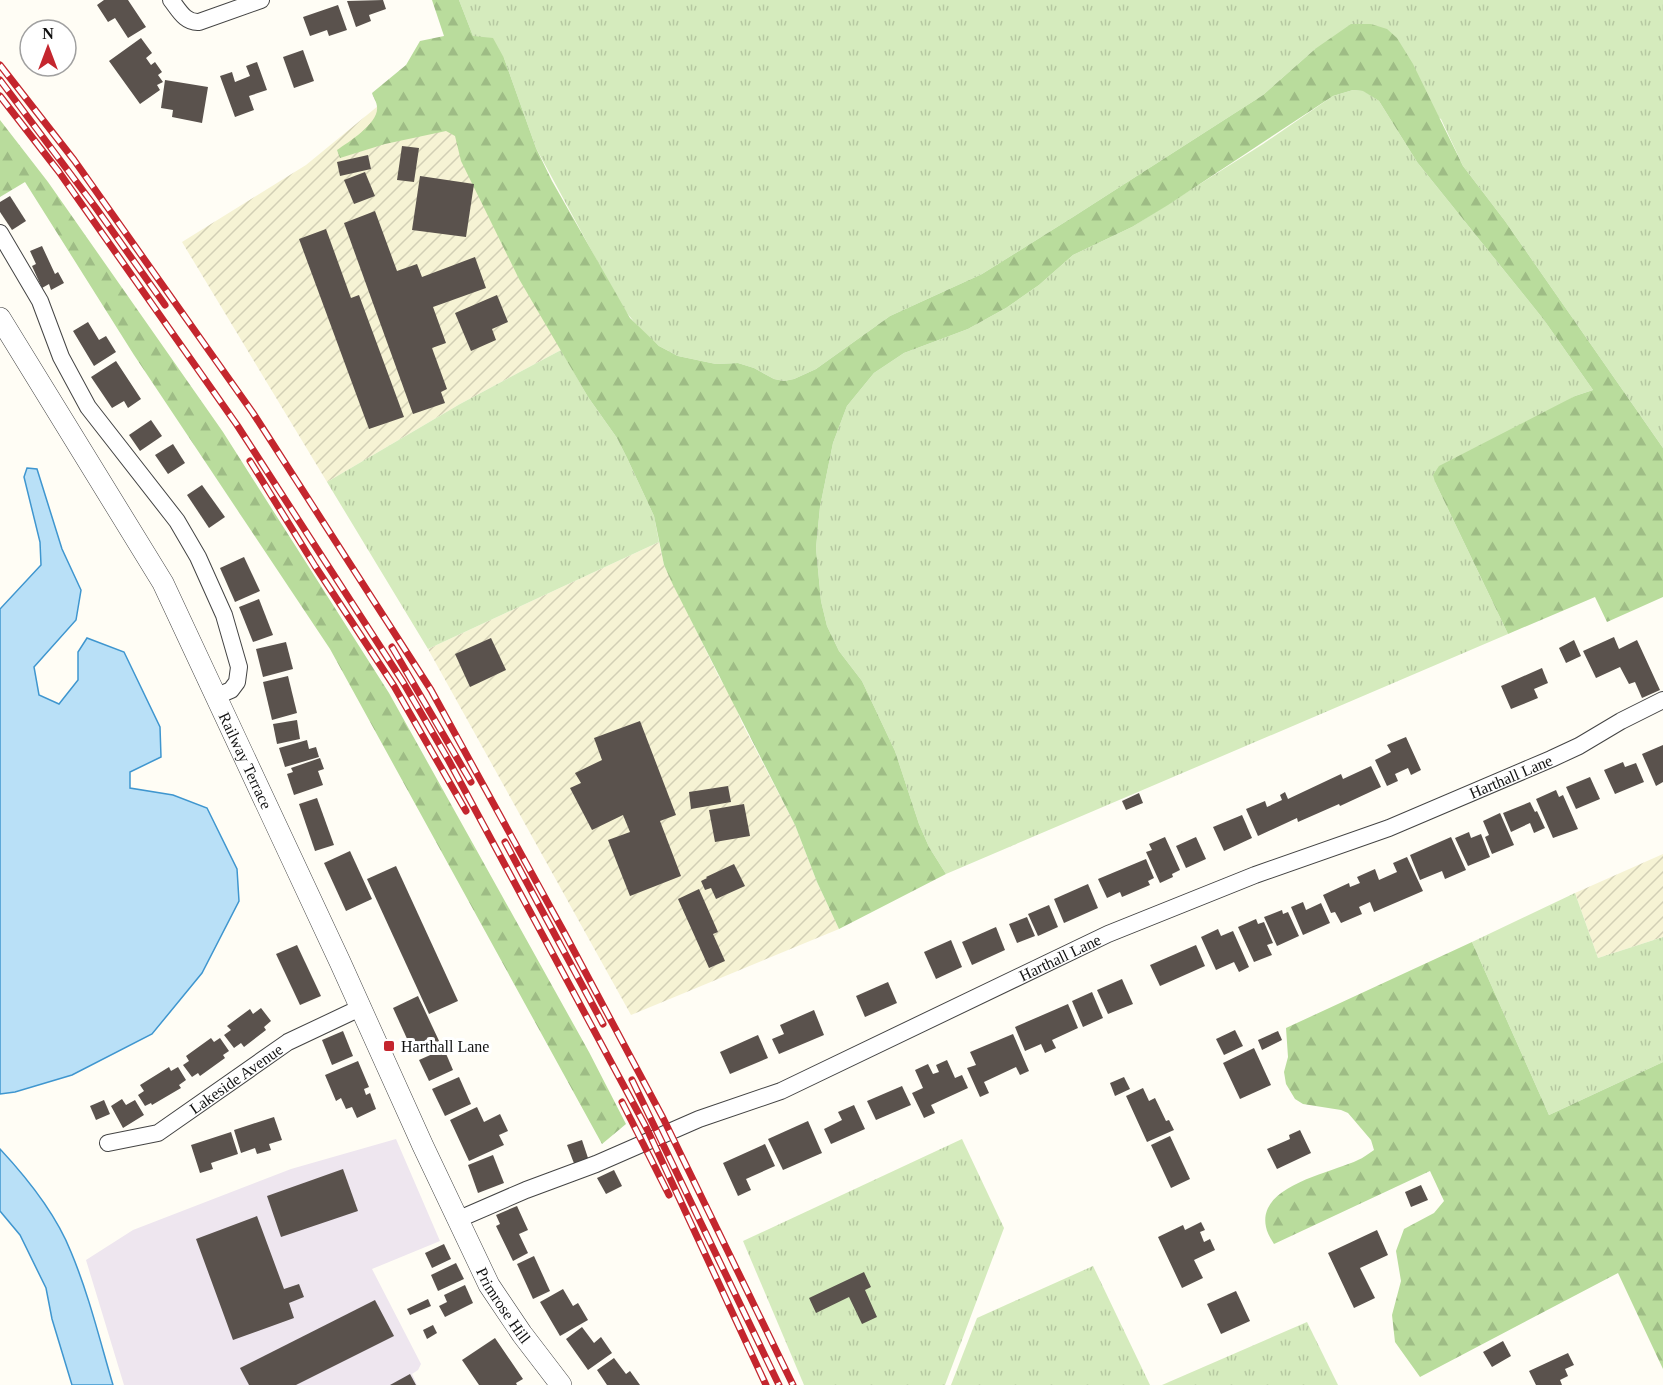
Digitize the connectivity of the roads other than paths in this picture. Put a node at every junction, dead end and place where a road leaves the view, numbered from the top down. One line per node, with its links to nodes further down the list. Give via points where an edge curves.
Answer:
1 (171, 0): 2 (street, via 192,23)
2 (261, 0)
3 (0, 233): 5 (street, via 40,301 61,357 88,407 177,521 198,557 224,615 239,667 237,682 231,690)
4 (0, 318): 5 (street, Railway Terrace, via 163,583)
5 (217, 696): 7 (street, Railway Terrace)
6 (1663, 700): 9 (street, Harthall Lane, via 1551,759 1389,828 1255,875 1108,934 781,1091 699,1119)
7 (360, 1008): 8 (street, Lakeside Avenue, via 288,1042 158,1133); 9 (street, Railway Terrace)
8 (108, 1143)
9 (459, 1220): 10 (street, Primrose Hill, via 489,1285)
10 (561, 1385)

